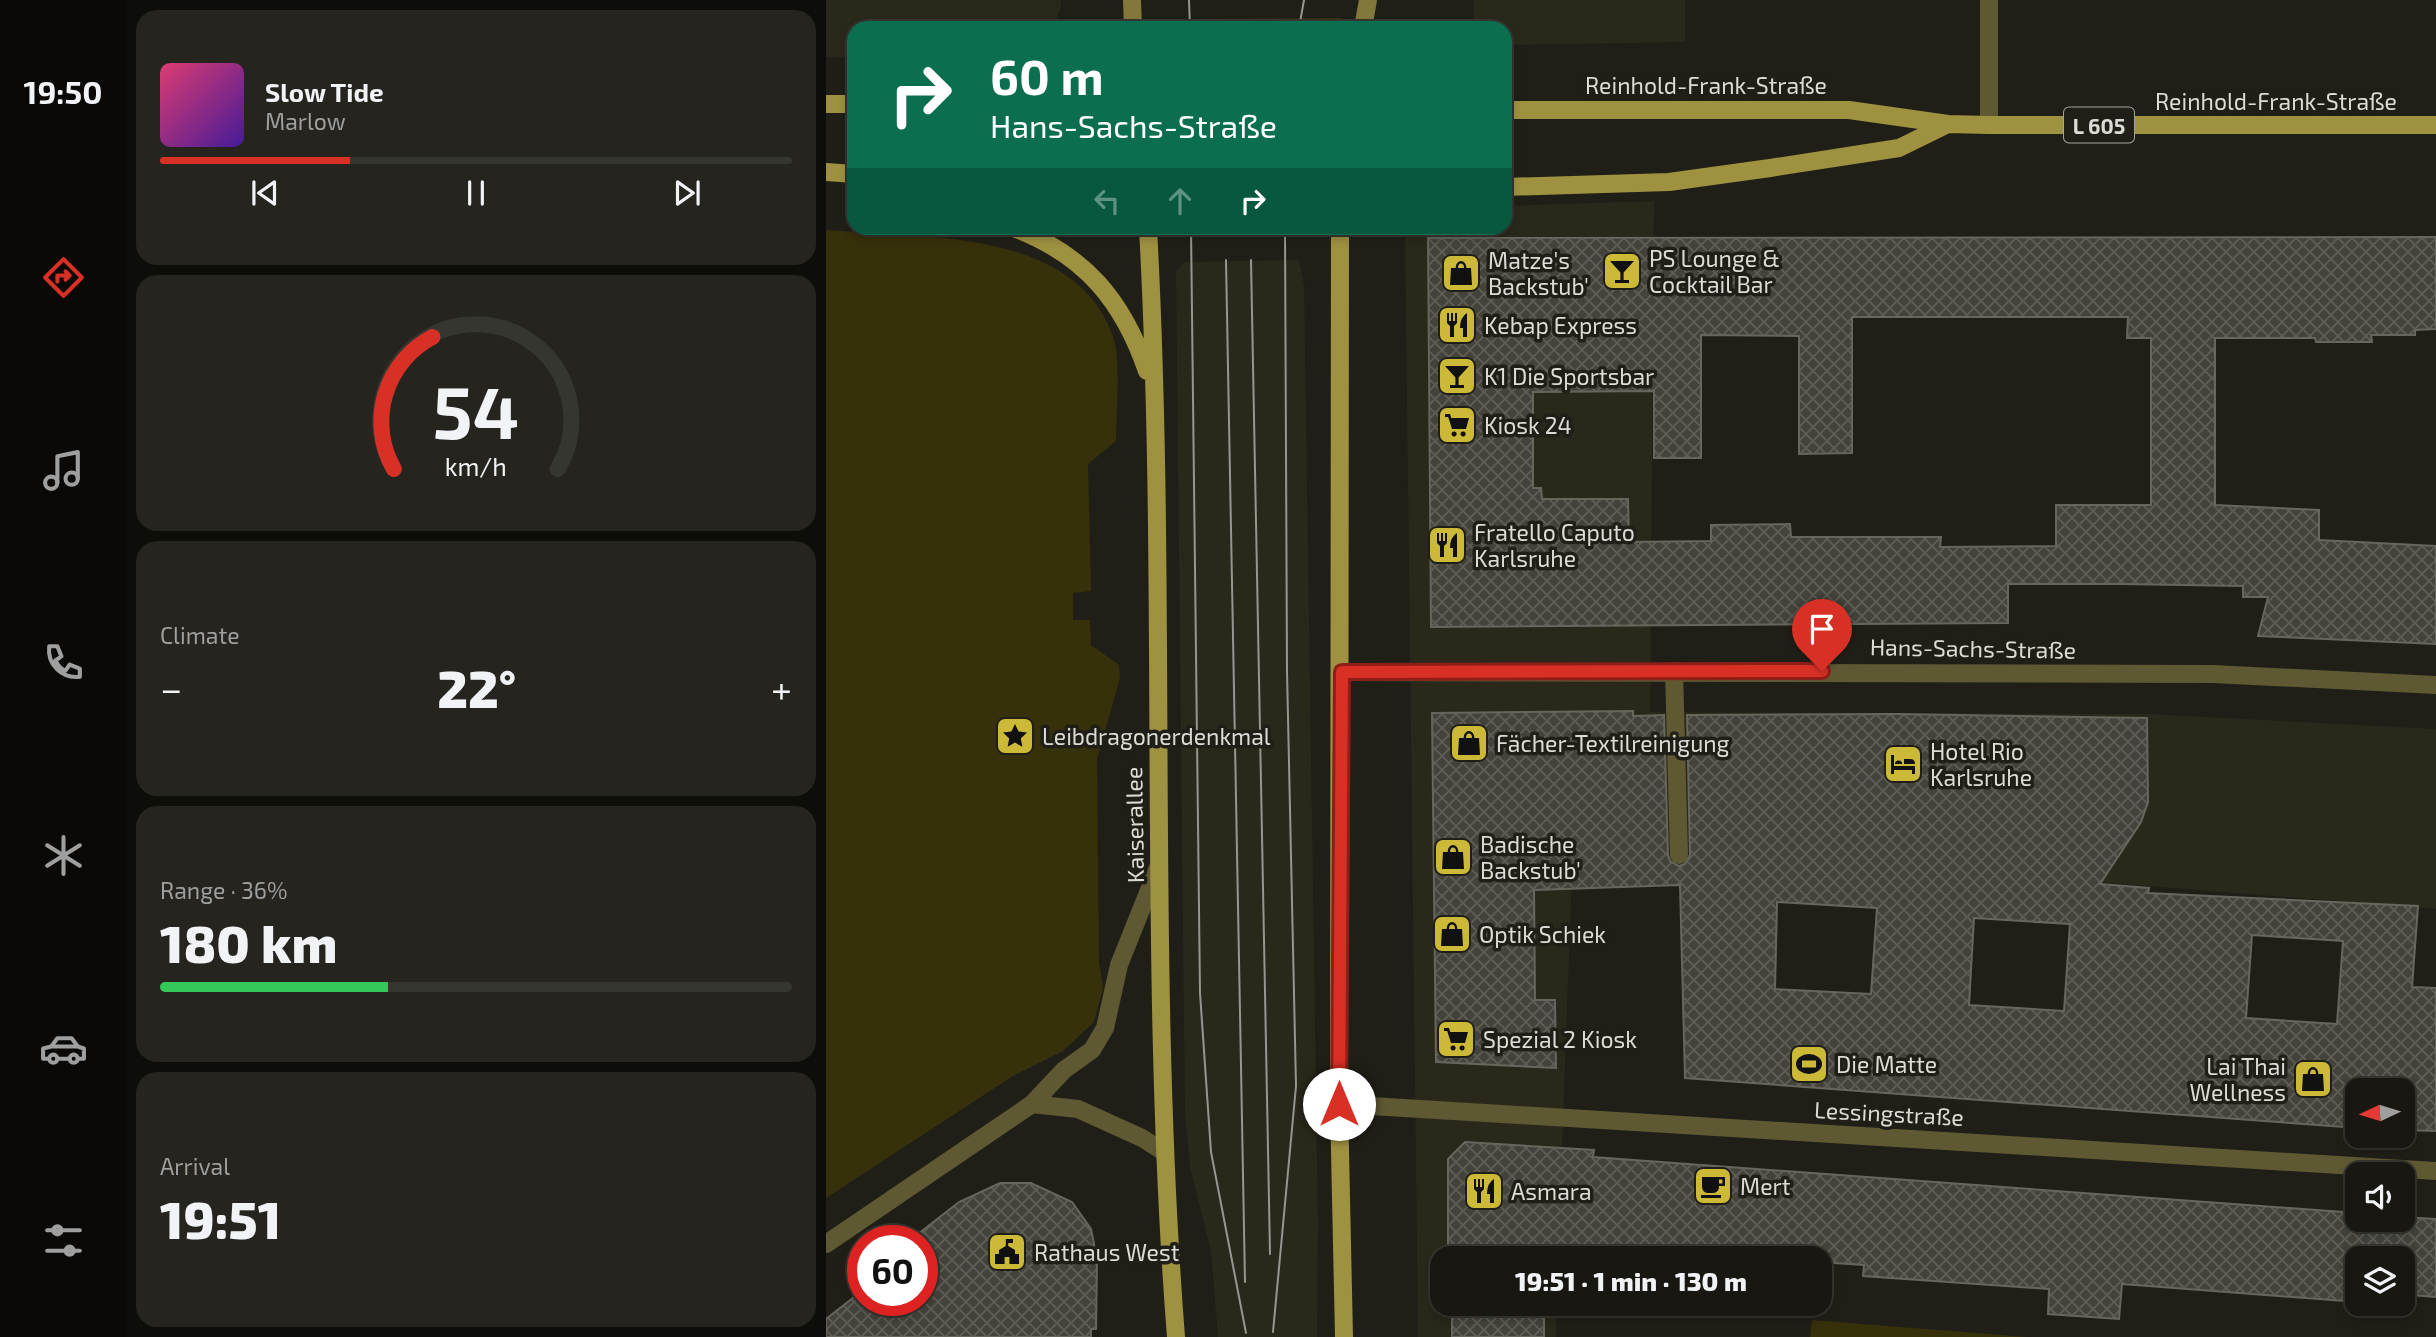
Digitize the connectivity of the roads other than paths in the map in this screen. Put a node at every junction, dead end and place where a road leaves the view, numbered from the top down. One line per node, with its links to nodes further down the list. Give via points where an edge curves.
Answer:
1 (1132, 0): 4 (main road)
2 (1368, 0): 5 (main road)
3 (1989, 0): 10 (street)
4 (1133, 21)
5 (1364, 21)
6 (826, 104): 7 (main road)
7 (847, 104)
8 (1512, 110): 9 (main road, Reinhold-Frank-Straße / L 605, via 1849,110)
9 (1948, 124): 10 (main road, Reinhold-Frank-Straße / L 605); 14 (main road, Reinhold-Frank-Straße / L 605, via 1899,148 1770,168 1669,182)
10 (1989, 125): 11 (main road, Reinhold-Frank-Straße / L 605)
11 (2436, 125)
12 (826, 172): 13 (main road)
13 (847, 174)
14 (1512, 187)
15 (1027, 235): 18 (main road, via 1069,258 1112,298 1134,332)
16 (1148, 235): 18 (main road, Kaiserallee)
17 (1340, 235): 20 (main road)
18 (1153, 388): 23 (main road, Kaiserallee)
19 (1674, 671): 20 (street, Hans-Sachs-Straße); 21 (street, Hans-Sachs-Straße, via 2213,674); 22 (street)
20 (1342, 672): 25 (main road)
21 (2436, 685)
22 (1679, 855)
23 (1159, 865): 24 (street, via 1119,965 1105,1028 1092,1050); 26 (main road, Kaiserallee)
24 (1032, 1104): 26 (street, via 1078,1109); 28 (street)
25 (1339, 1104): 27 (street, Lessingstraße); 30 (main road)
26 (1164, 1152): 29 (main road, Kaiserallee)
27 (2436, 1171)
28 (826, 1244)
29 (1176, 1337)
30 (1344, 1337)

